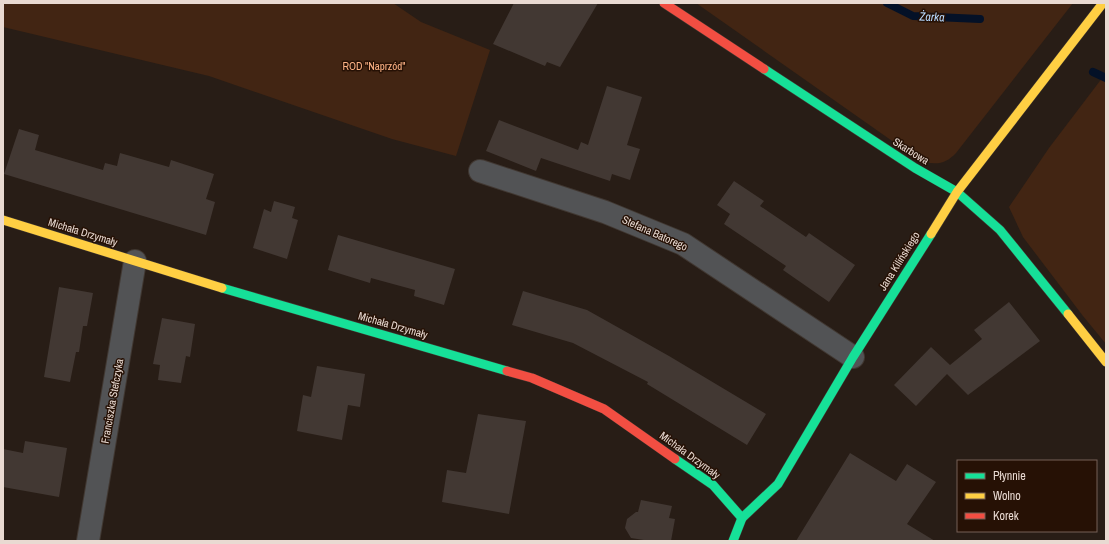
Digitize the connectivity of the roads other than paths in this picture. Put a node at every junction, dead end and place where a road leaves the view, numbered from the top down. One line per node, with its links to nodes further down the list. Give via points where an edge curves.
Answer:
1 (664, 3): 4 (street, Skarbowa, via 915,168)
2 (1103, 3): 4 (street, Jana Kilińskiego)
3 (480, 171): 7 (street, Stefana Batorego, via 605,212 684,244)
4 (957, 192): 7 (street, Jana Kilińskiego); 8 (street, Skarbowa, via 1000,230)
5 (3, 220): 6 (street, Michała Drzymały)
6 (135, 260): 9 (street, Michała Drzymały, via 532,378 604,408 714,485); 10 (street, Franciszka Stefczyka)
7 (852, 357): 9 (street, Jana Kilińskiego, via 778,484)
8 (1106, 362)
9 (742, 518): 11 (street, Jana Kilińskiego)
10 (88, 541)
11 (733, 541)

